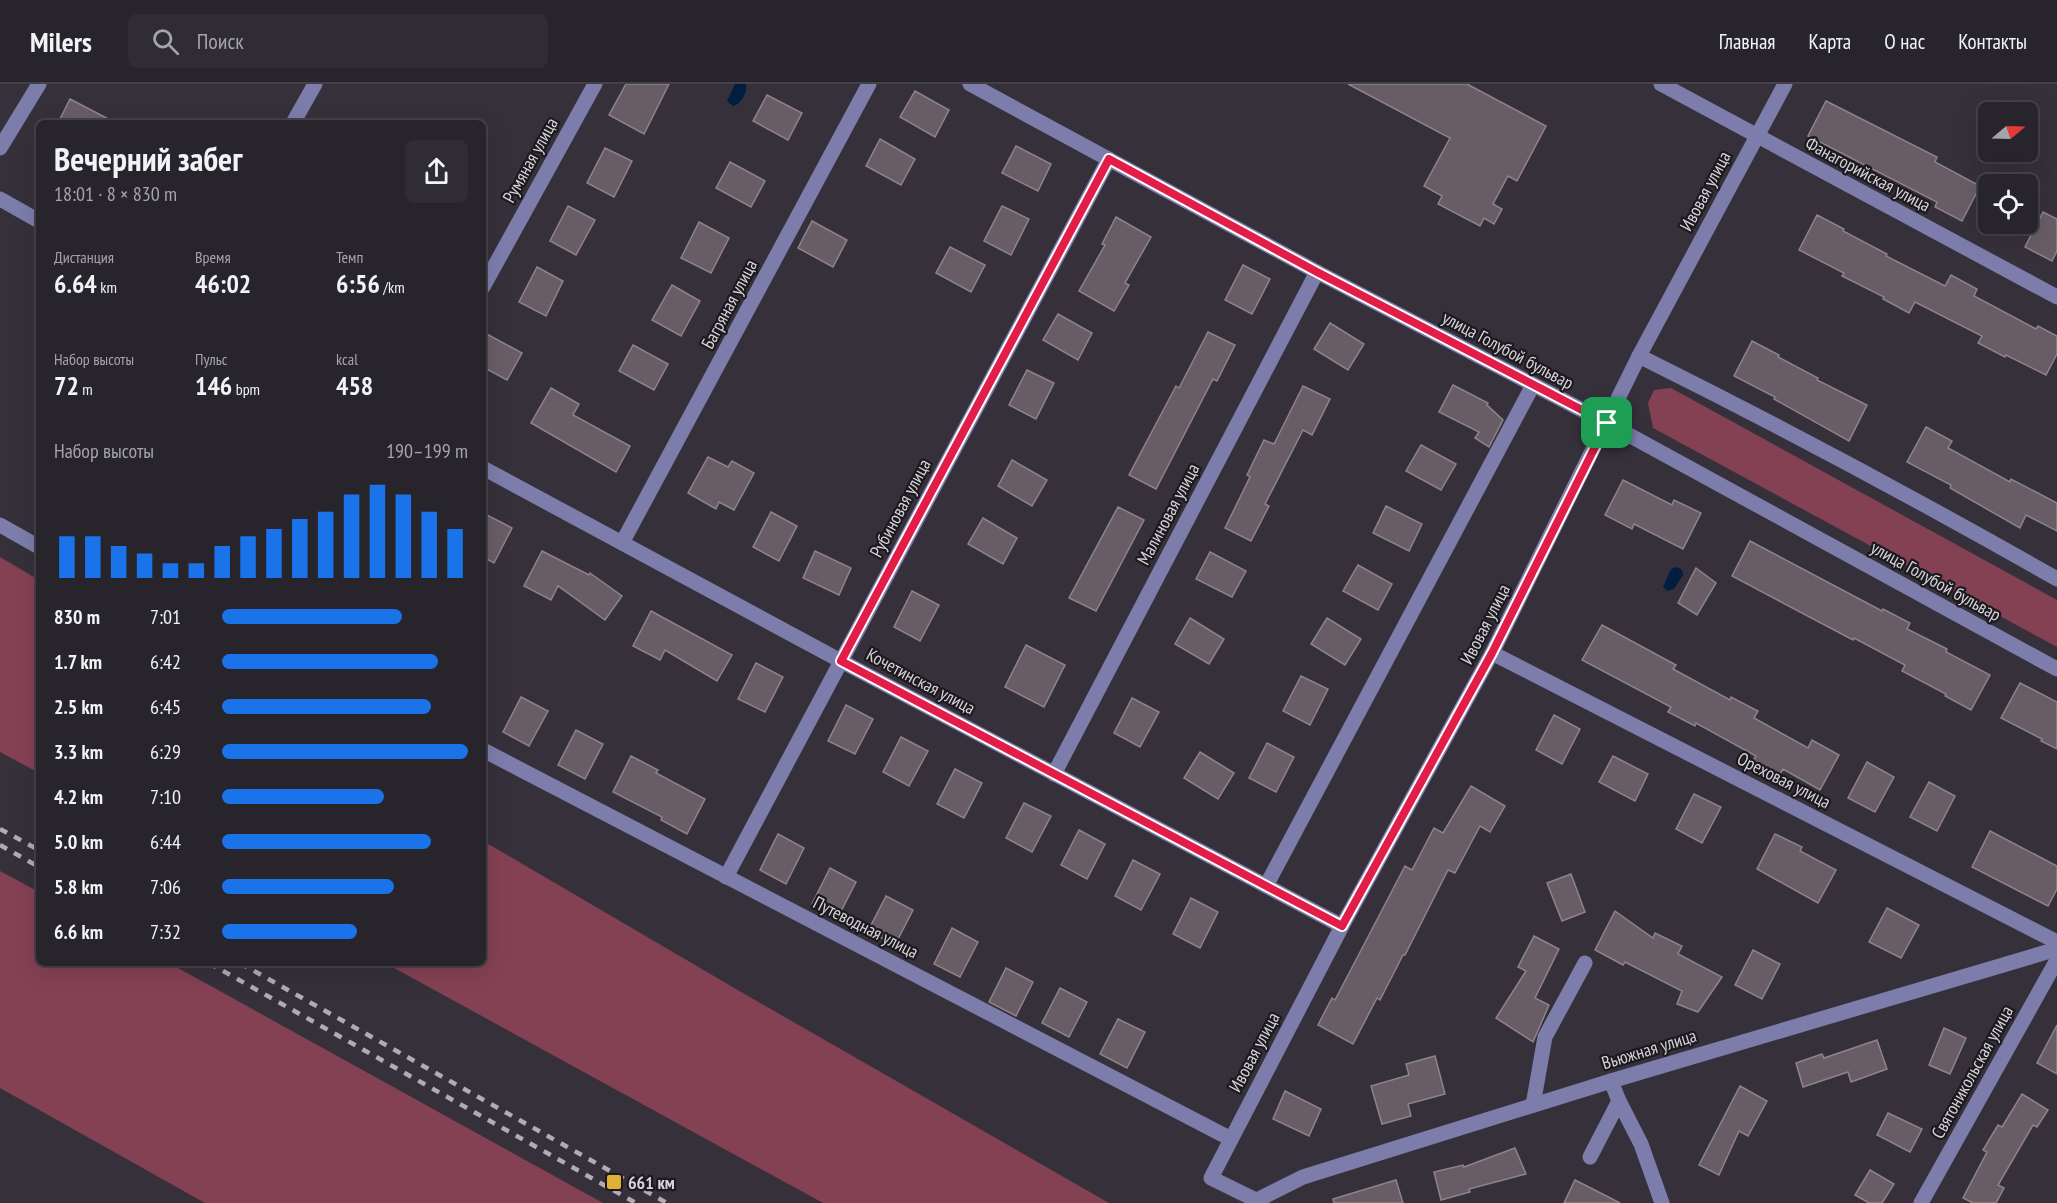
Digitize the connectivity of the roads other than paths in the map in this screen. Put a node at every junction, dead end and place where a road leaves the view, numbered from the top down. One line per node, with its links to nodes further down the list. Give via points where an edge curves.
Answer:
1 (39, 84): 10 (street)
2 (315, 84): 8 (street)
3 (595, 84): 15 (street, Румяная улица)
4 (869, 84): 22 (street, Багряная улица)
5 (970, 84): 11 (street, улица Голубой бульвар)
6 (1661, 84): 9 (street, Фанагорийская улица)
7 (1785, 84): 9 (street, Ивовая улица)
8 (294, 120)
9 (1757, 136): 16 (street, Фанагорийская улица); 17 (street, Ивовая улица)
10 (0, 148)
11 (1109, 159): 14 (street, улица Голубой бульвар); 26 (street, Рубиновая улица)
12 (0, 199): 13 (street)
13 (36, 218)
14 (1317, 272): 18 (street, улица Голубой бульвар); 29 (street, Малиновая улица)
15 (486, 282)
16 (2057, 297)
17 (1639, 356): 19 (street, Ивовая улица); 24 (street, via 1863,472)
18 (1533, 385): 19 (street, улица Голубой бульвар); 31 (street)
19 (1607, 423): 25 (street, Ивовая улица); 27 (street, улица Голубой бульвар)
20 (486, 470): 22 (street, Кочетинская улица)
21 (0, 525): 23 (street)
22 (622, 543): 26 (street, Кочетинская улица)
23 (36, 545)
24 (2057, 579)
25 (1492, 653): 32 (street, Ивовая улица); 33 (street, Ореховая улица)
26 (841, 661): 29 (street, Кочетинская улица); 30 (street, Рубиновая улица)
27 (2057, 669)
28 (486, 752): 30 (street, Путеводная улица)
29 (1054, 774): 31 (street, Кочетинская улица)
30 (726, 877): 40 (street, Путеводная улица)
31 (1266, 886): 32 (street, Кочетинская улица)
32 (1342, 926): 40 (street, Ивовая улица)
33 (2057, 942)
34 (2057, 949): 37 (street, Вьюжная улица)
35 (2057, 960): 44 (street, Святоникольская улица)
36 (1585, 963): 39 (street, via 1545,1037)
37 (1611, 1080): 38 (street); 39 (street, Вьюжная улица)
38 (1618, 1101): 41 (street); 43 (street, via 1641,1144)
39 (1533, 1105): 42 (street, Вьюжная улица, via 1303,1177)
40 (1231, 1139): 42 (street, Ивовая улица, via 1211,1178)
41 (1590, 1157)
42 (1259, 1202)
43 (1662, 1203)
44 (1921, 1203)

